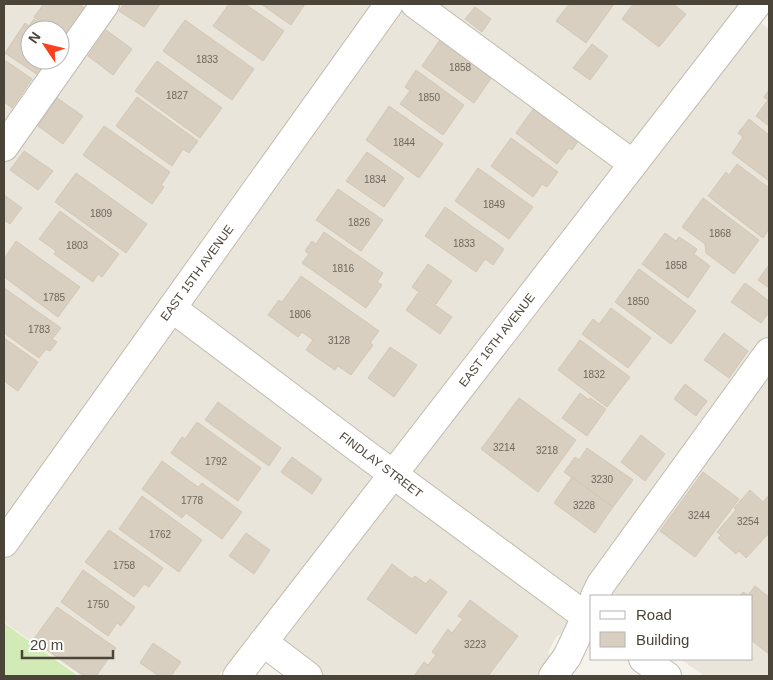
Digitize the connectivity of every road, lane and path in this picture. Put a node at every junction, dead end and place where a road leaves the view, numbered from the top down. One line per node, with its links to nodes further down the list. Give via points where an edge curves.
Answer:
1 (105, 4): 5 (street)
2 (390, 4): 7 (street, EAST 15TH AVENUE)
3 (415, 4): 6 (street)
4 (757, 4): 6 (street, EAST 16TH AVENUE)
5 (4, 147)
6 (633, 164): 9 (street, EAST 16TH AVENUE)
7 (172, 308): 9 (street, FINDLAY STREET); 10 (street, EAST 15TH AVENUE)
8 (765, 366): 11 (street, via 601,584)
9 (393, 474): 12 (street, FINDLAY STREET); 14 (street, EAST 16TH AVENUE)
10 (4, 543)
11 (597, 595)
12 (590, 608)
13 (590, 611): 18 (street, via 567,657)
14 (263, 642): 16 (street, EAST 16TH AVENUE); 17 (street)
15 (644, 660): 19 (street)
16 (237, 676)
17 (308, 676)
18 (553, 676)
19 (666, 676)

